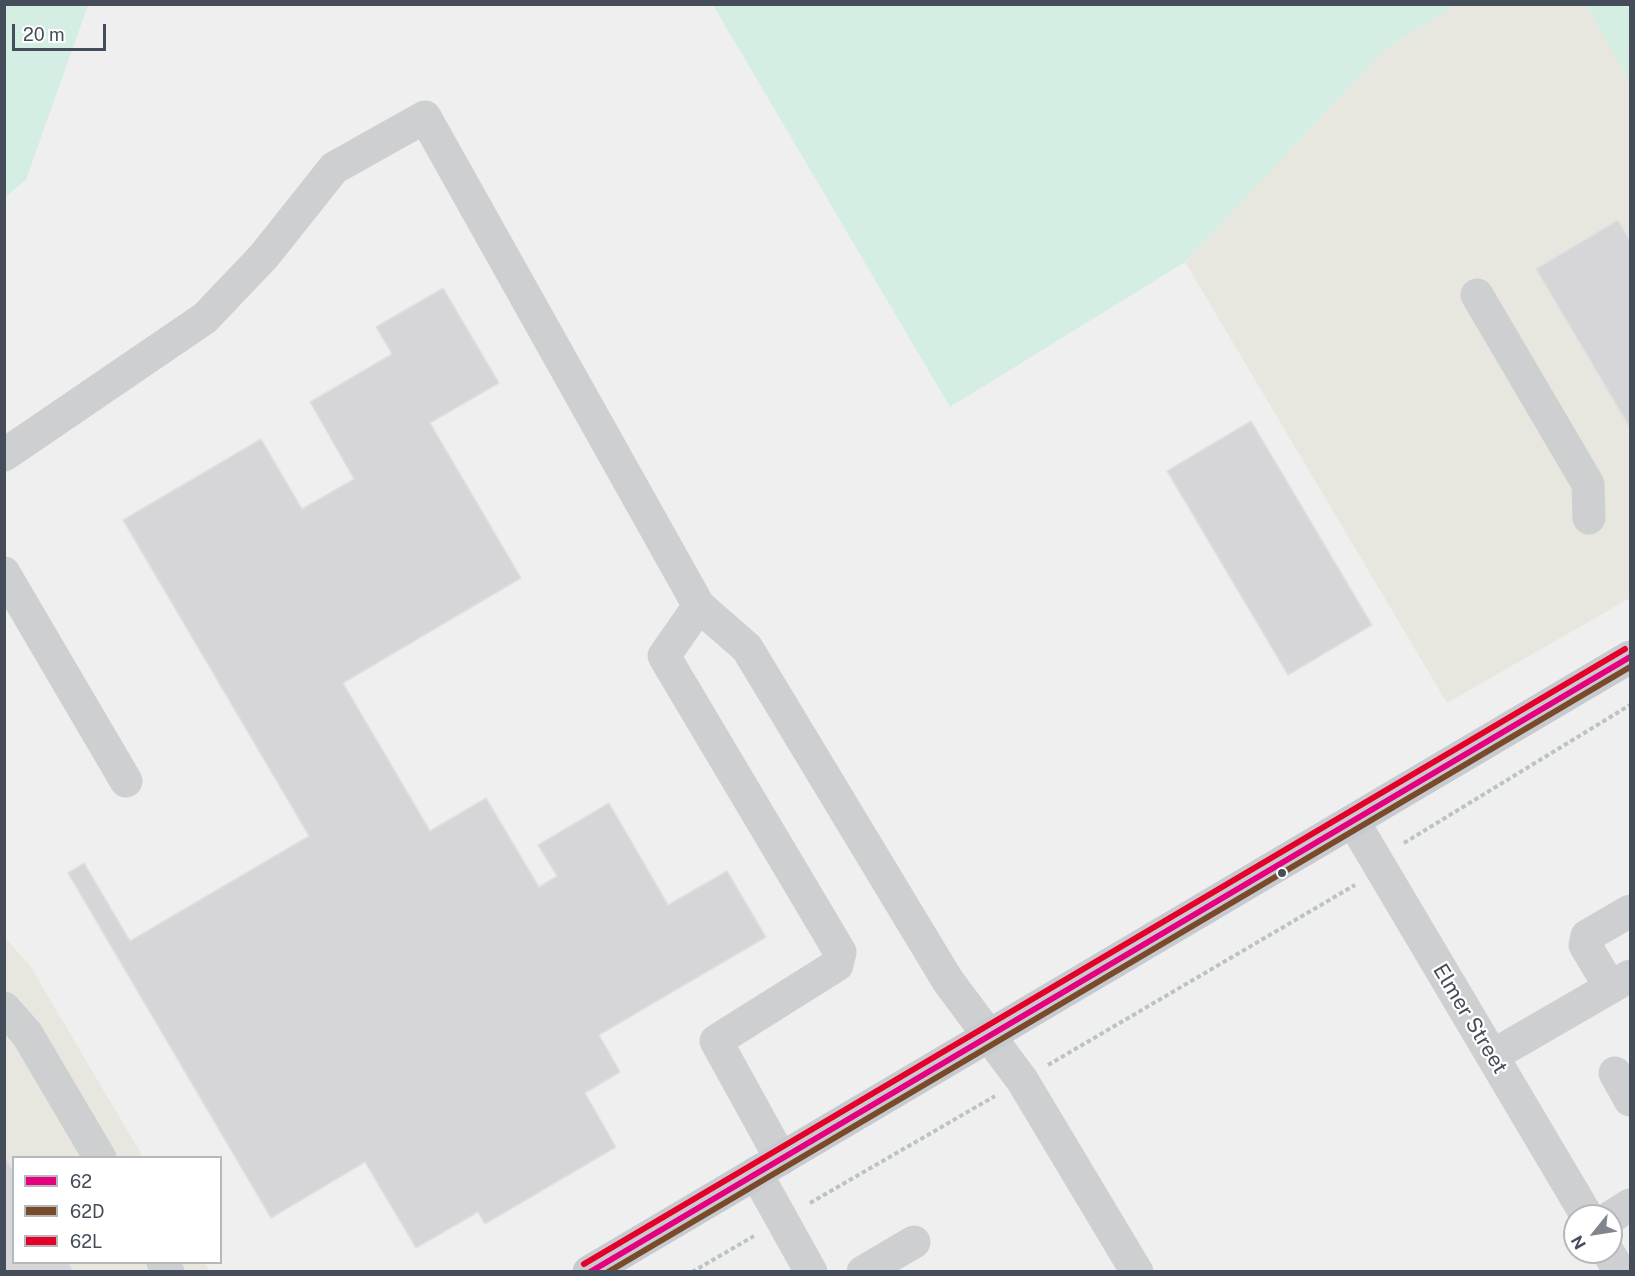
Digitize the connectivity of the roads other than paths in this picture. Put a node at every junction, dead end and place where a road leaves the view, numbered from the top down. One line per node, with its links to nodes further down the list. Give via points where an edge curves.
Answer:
1 (1477, 295): 3 (street, via 1588,484)
2 (4, 455): 5 (street, via 205,318 264,256 334,168 425,117)
3 (1589, 518)
4 (4, 573): 7 (street)
5 (699, 606): 12 (street, via 747,648 948,981); 15 (street, via 664,656 840,952 837,965 716,1041)
6 (1630, 657): 8 (main road)
7 (126, 782)
8 (1353, 821): 12 (main road); 13 (street, Elmer Street)
9 (1630, 911): 10 (street, via 1587,936 1585,945)
10 (1620, 982): 13 (street)
11 (4, 1008): 14 (street, via 27,1034)
12 (988, 1036): 15 (main road); 21 (street, via 1022,1080)
13 (1492, 1056): 16 (street, Elmer Street)
14 (99, 1156)
15 (768, 1166): 18 (main road); 19 (street, via 782,1220)
16 (1580, 1204)
17 (914, 1242): 20 (street)
18 (589, 1272)
19 (811, 1272)
20 (863, 1272)
21 (1137, 1272)

